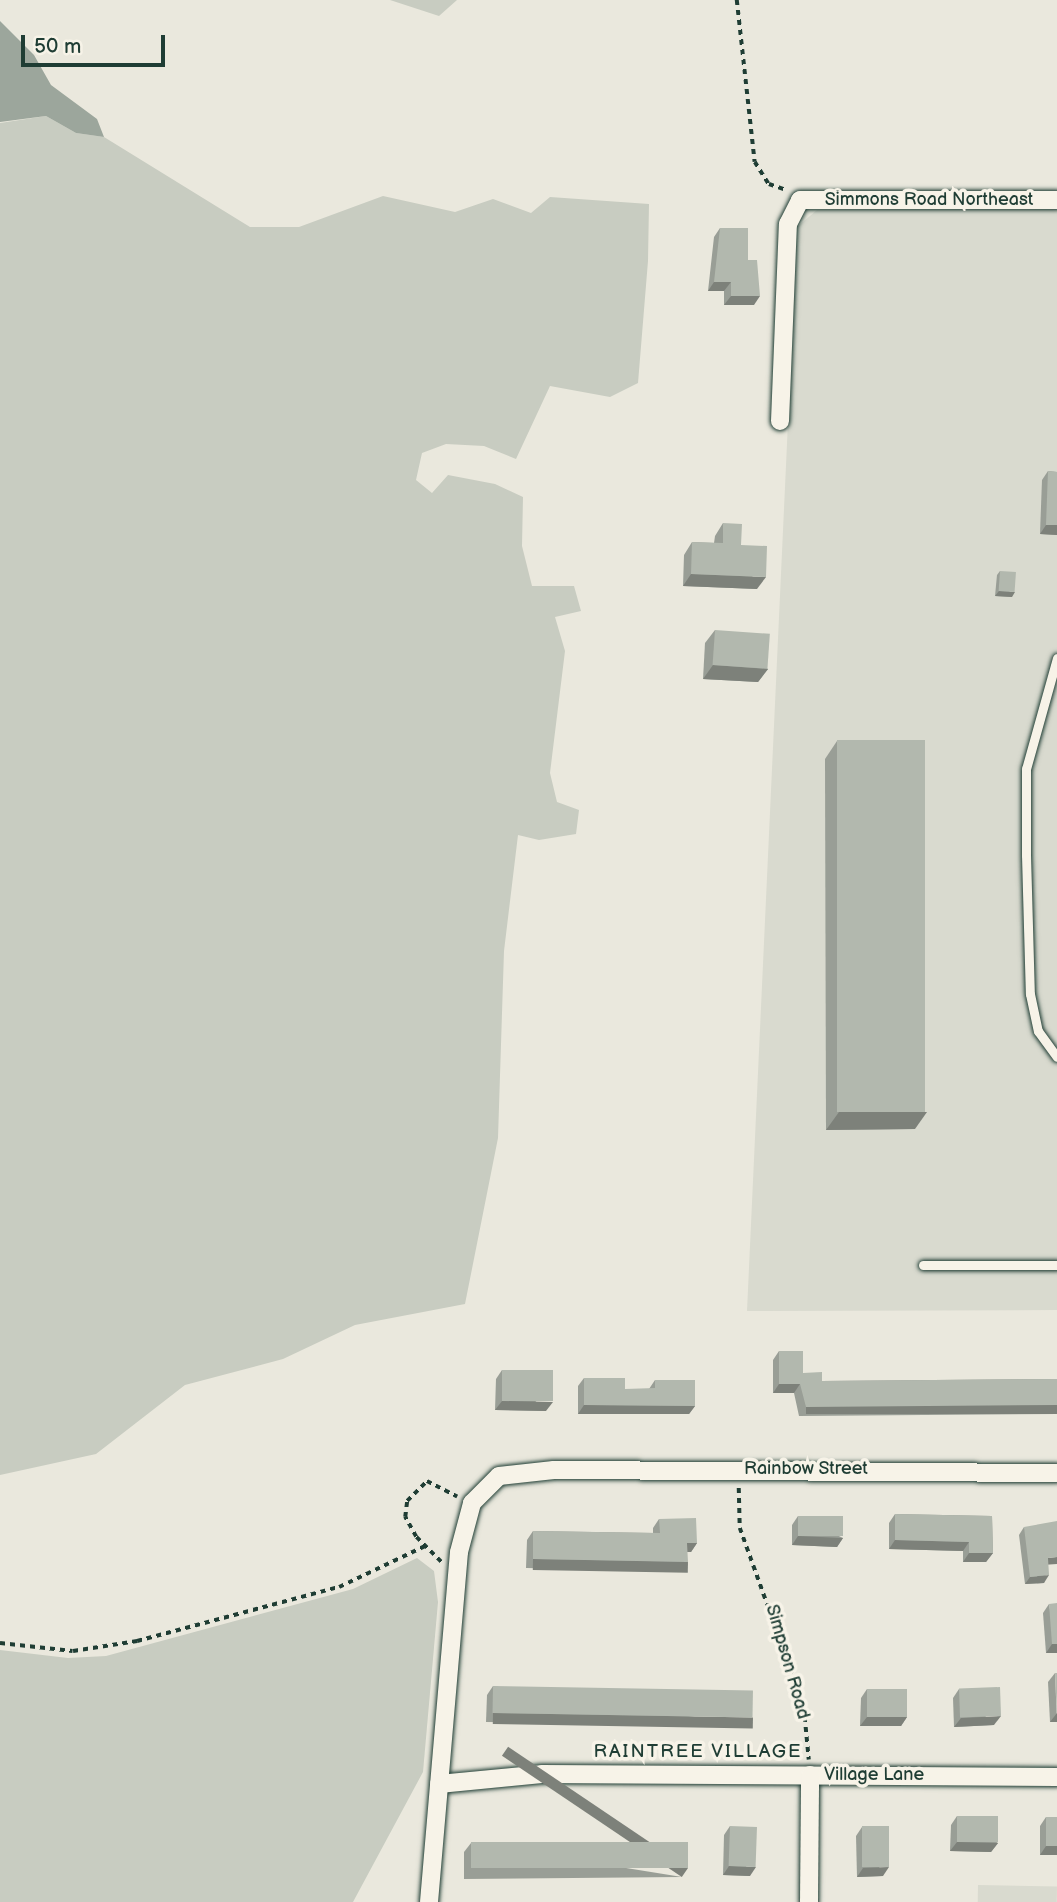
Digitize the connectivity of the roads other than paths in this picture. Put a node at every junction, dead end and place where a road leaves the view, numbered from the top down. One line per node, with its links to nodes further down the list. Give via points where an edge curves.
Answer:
1 (1057, 200): 2 (street, Simmons Road Northeast, via 797,195 788,224)
2 (780, 421)
3 (1057, 658): 4 (lane, via 1026,769 1026,855 1030,994 1038,1031)
4 (1057, 1057)
5 (923, 1265): 6 (lane)
6 (1057, 1265)
7 (1057, 1473): 10 (street, Rainbow Street, via 738,1469 554,1470 499,1476 472,1503 456,1596)
8 (810, 1775): 9 (street, Village Lane); 10 (street, Village Lane, via 542,1774); 12 (street)
9 (1057, 1777)
10 (439, 1784): 11 (street)
11 (429, 1902)
12 (809, 1902)

